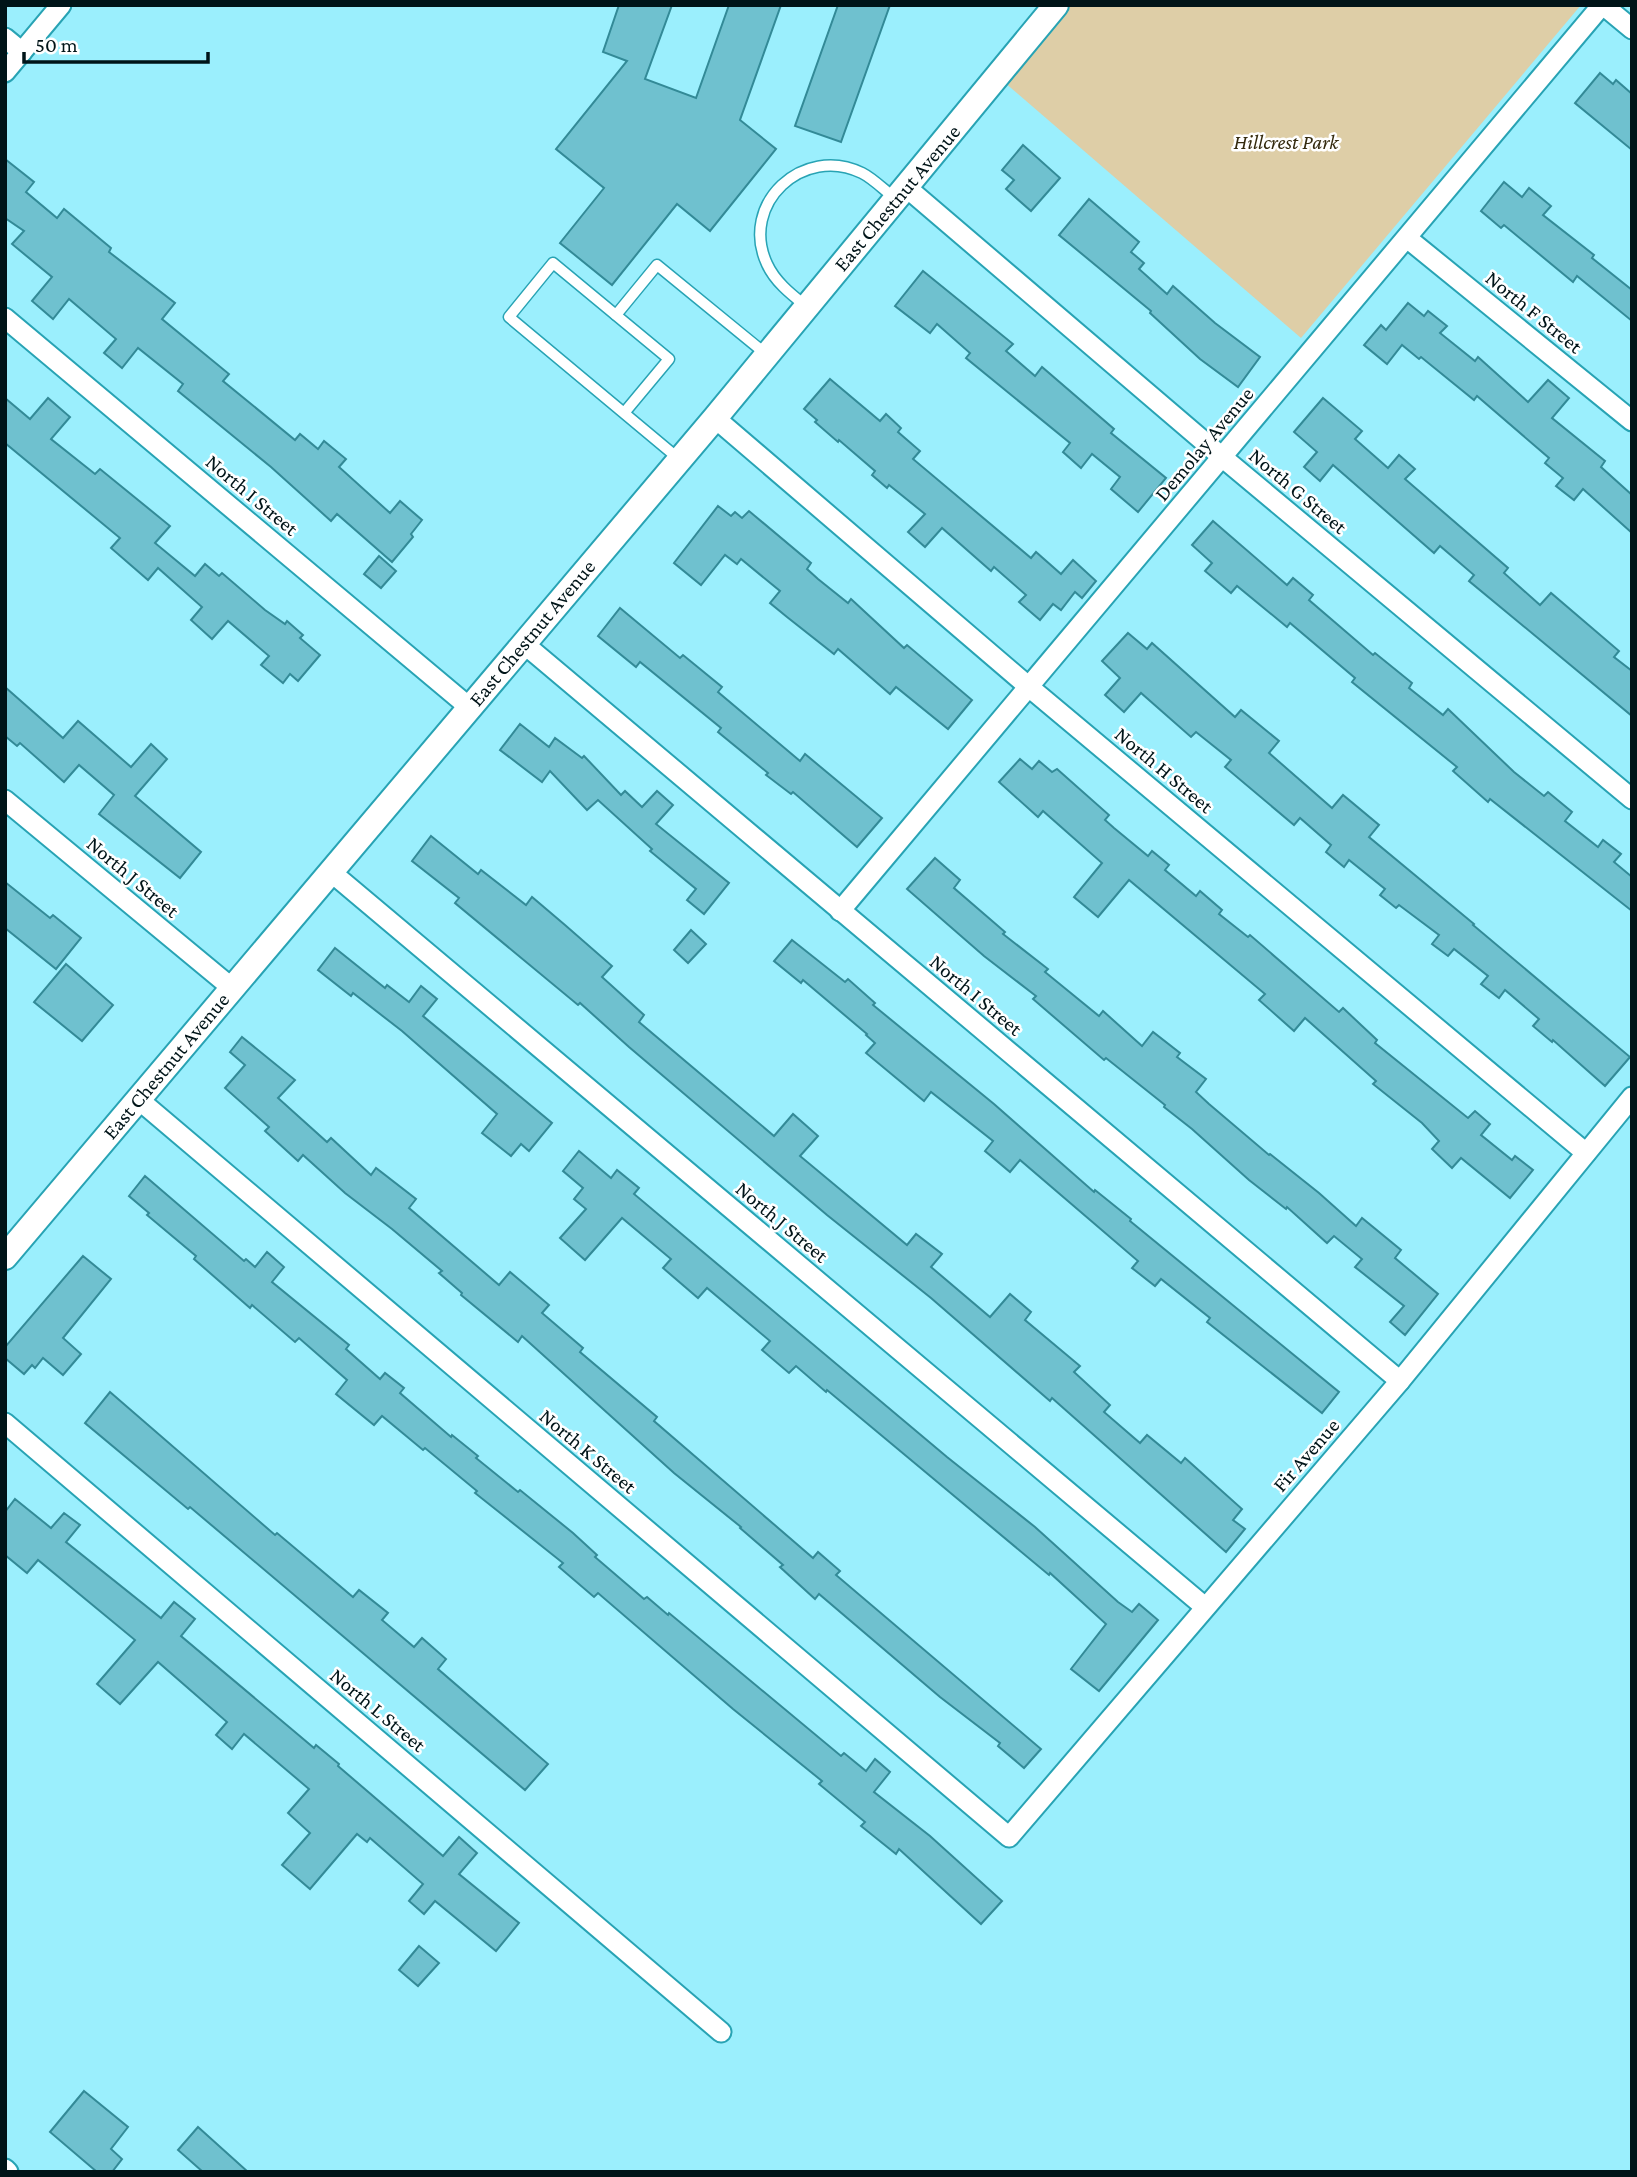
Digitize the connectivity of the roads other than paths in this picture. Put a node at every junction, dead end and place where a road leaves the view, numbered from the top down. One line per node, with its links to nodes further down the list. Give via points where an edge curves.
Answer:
1 (61, 5): 6 (street)
2 (1056, 5): 8 (street, East Chestnut Avenue)
3 (1602, 5): 4 (street); 9 (street, Demolay Avenue)
4 (1632, 29)
5 (5, 38): 6 (street)
6 (22, 52): 7 (street)
7 (5, 72)
8 (902, 193): 10 (street, East Chestnut Avenue); 10 (lane, via 862,173 832,165 789,177 776,190 761,225 761,246 777,279); 17 (street, North G Street)
9 (1407, 237): 16 (street, North F Street); 17 (street, Demolay Avenue)
10 (807, 307): 13 (street, East Chestnut Avenue)
11 (616, 315): 13 (lane, via 657,265); 14 (lane, via 669,359); 14 (lane, via 554,263 509,317)
12 (5, 318): 21 (street, North I Street)
13 (767, 355): 15 (street, East Chestnut Avenue)
14 (624, 413): 18 (lane)
15 (715, 418): 18 (street, East Chestnut Avenue); 20 (street, North H Street)
16 (1632, 421)
17 (1222, 457): 20 (street, Demolay Avenue); 23 (street, North G Street)
18 (680, 459): 19 (street, East Chestnut Avenue)
19 (523, 643): 21 (street, East Chestnut Avenue); 25 (street, North I Street)
20 (1029, 687): 25 (street, Demolay Avenue); 29 (street, North H Street)
21 (469, 707): 24 (street, East Chestnut Avenue)
22 (5, 800): 26 (street, North J Street)
23 (1632, 800)
24 (331, 872): 26 (street, East Chestnut Avenue); 33 (street, North J Street)
25 (840, 911): 31 (street, North I Street)
26 (232, 988): 28 (street, East Chestnut Avenue)
27 (1632, 1097): 29 (street, Fir Avenue)
28 (138, 1099): 30 (street, East Chestnut Avenue); 34 (street, North K Street)
29 (1586, 1153): 31 (street, Fir Avenue)
30 (5, 1257)
31 (1401, 1381): 33 (street, Fir Avenue)
32 (5, 1423): 35 (street, North L Street)
33 (1205, 1607): 34 (street, Fir Avenue)
34 (1010, 1837)
35 (721, 2032)

